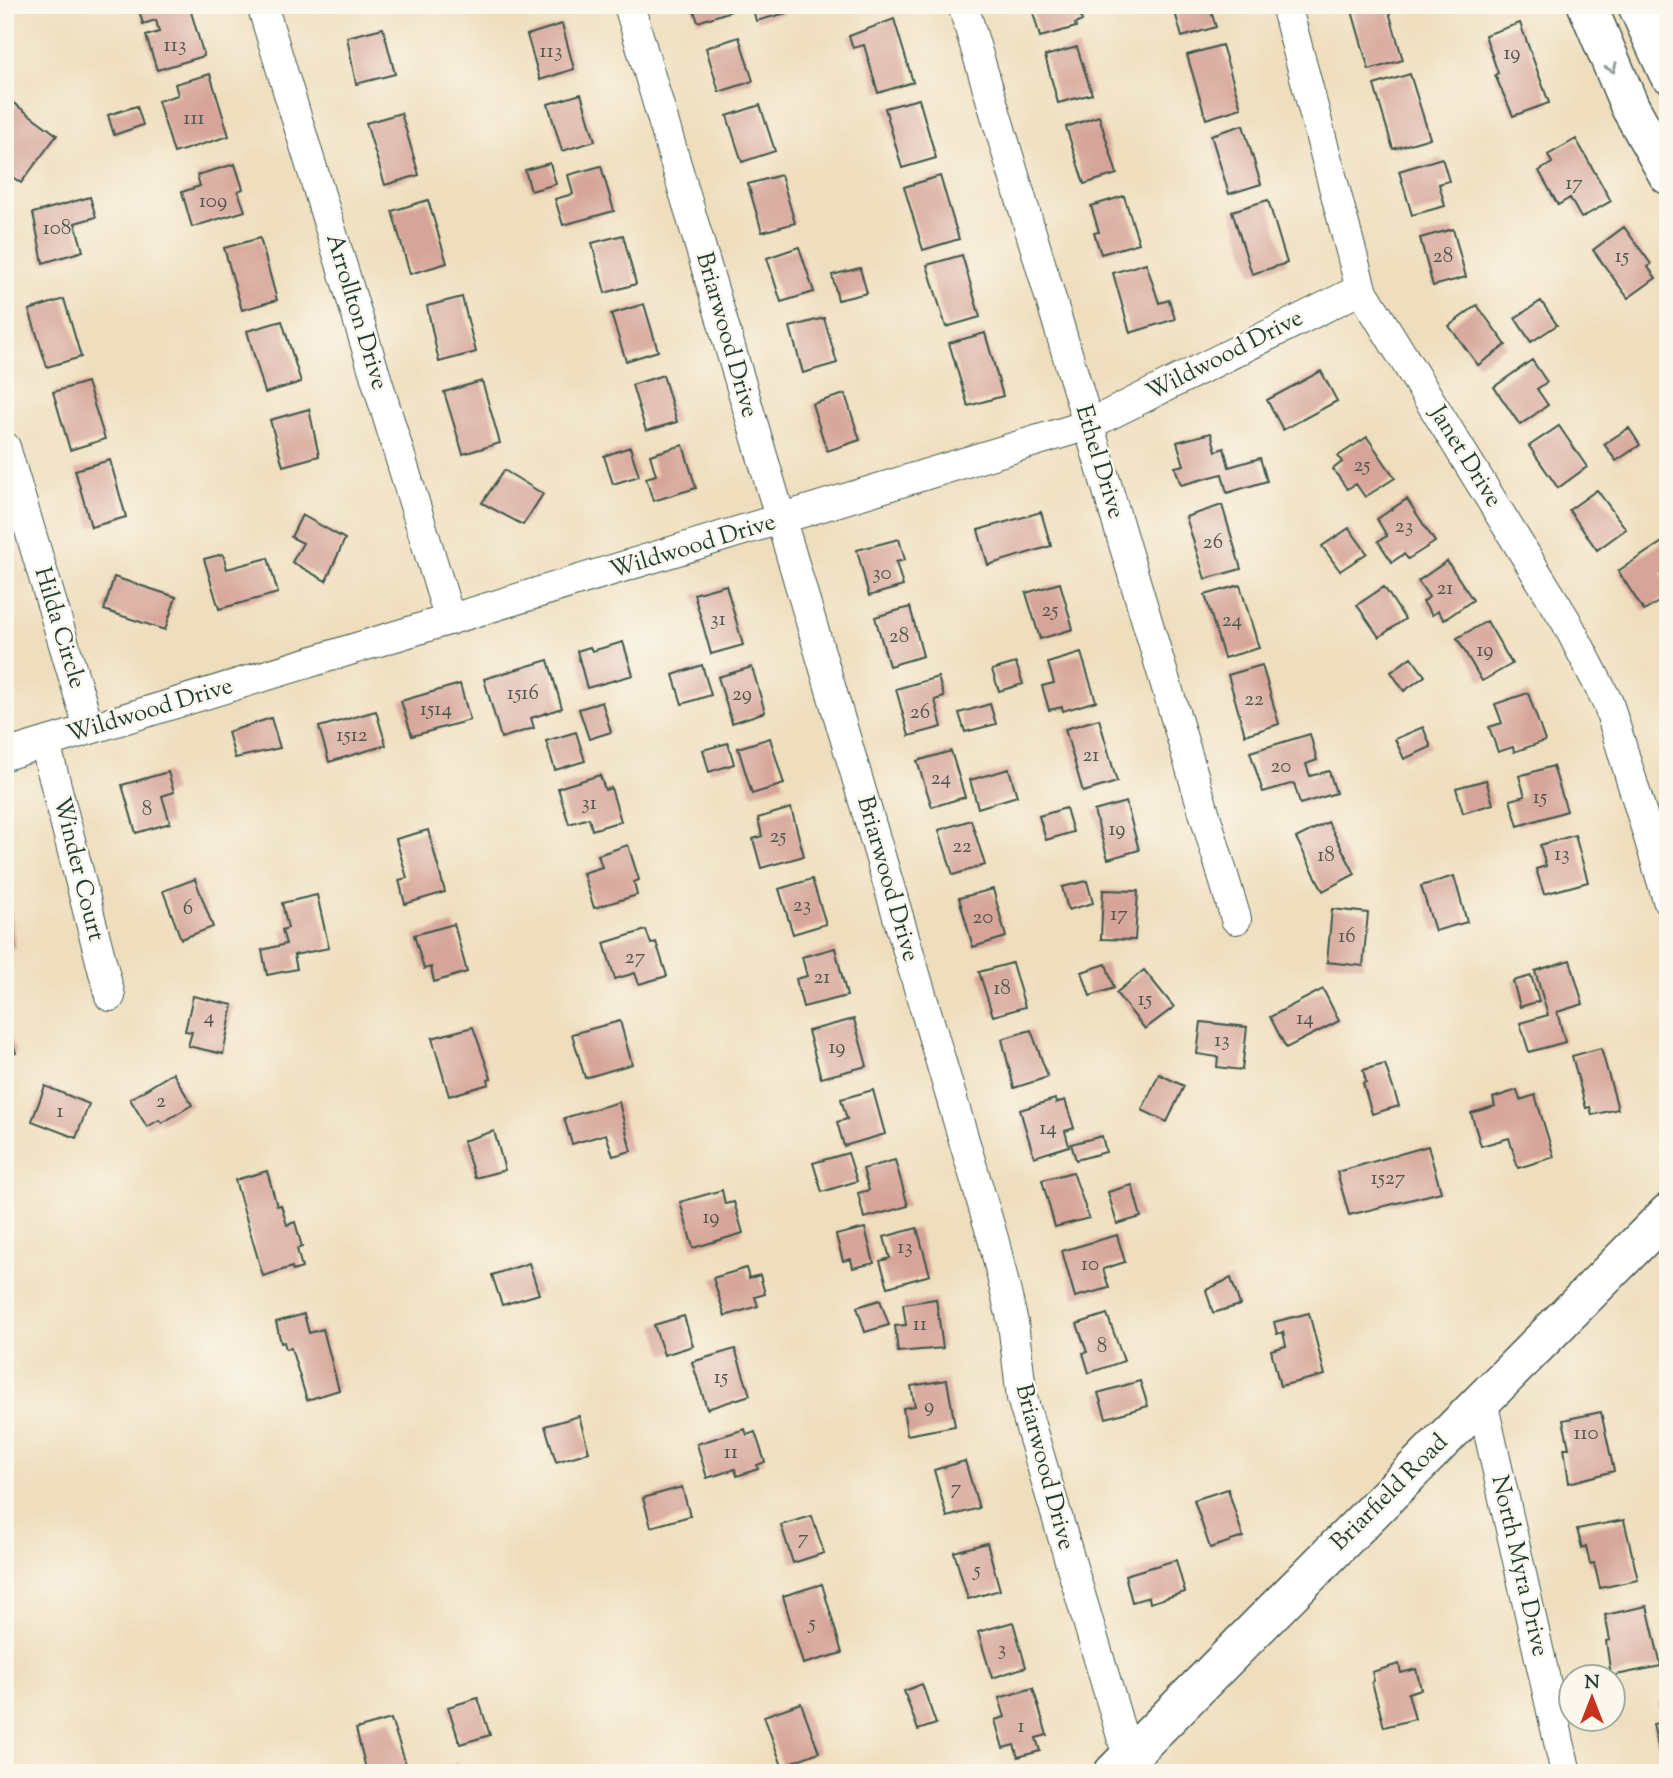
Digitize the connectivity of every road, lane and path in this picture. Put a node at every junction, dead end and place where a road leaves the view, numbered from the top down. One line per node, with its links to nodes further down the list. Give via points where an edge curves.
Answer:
1 (262, 5): 13 (street, Arrollton Drive)
2 (629, 5): 12 (street, Briarwood Drive)
3 (963, 5): 10 (street, Ethel Drive)
4 (1286, 5): 9 (street, Janet Drive)
5 (1587, 5): 8 (main road, one-way to 8, via 1630,107)
6 (1637, 5): 7 (main road)
7 (1668, 73)
8 (1668, 175)
9 (1361, 289): 10 (street, Wildwood Drive); 17 (street, Janet Drive, via 1566,621 1608,703)
10 (1088, 425): 12 (street, Wildwood Drive); 18 (street, Ethel Drive)
11 (5, 447): 14 (street, Hilda Circle)
12 (781, 521): 13 (street, Wildwood Drive); 22 (street, Briarwood Drive, via 994,1242 1013,1323 1022,1398)
13 (450, 620): 14 (street, Wildwood Drive)
14 (89, 729): 15 (street, Wildwood Drive)
15 (45, 743): 16 (street, Wildwood Drive); 19 (street, Winder Court)
16 (5, 755)
17 (1668, 900)
18 (1236, 919)
19 (110, 996)
20 (1668, 1213): 21 (main road, Briarfield Road)
21 (1482, 1401): 22 (main road, Briarfield Road); 23 (street, North Myra Drive)
22 (1121, 1765)
23 (1566, 1773)

